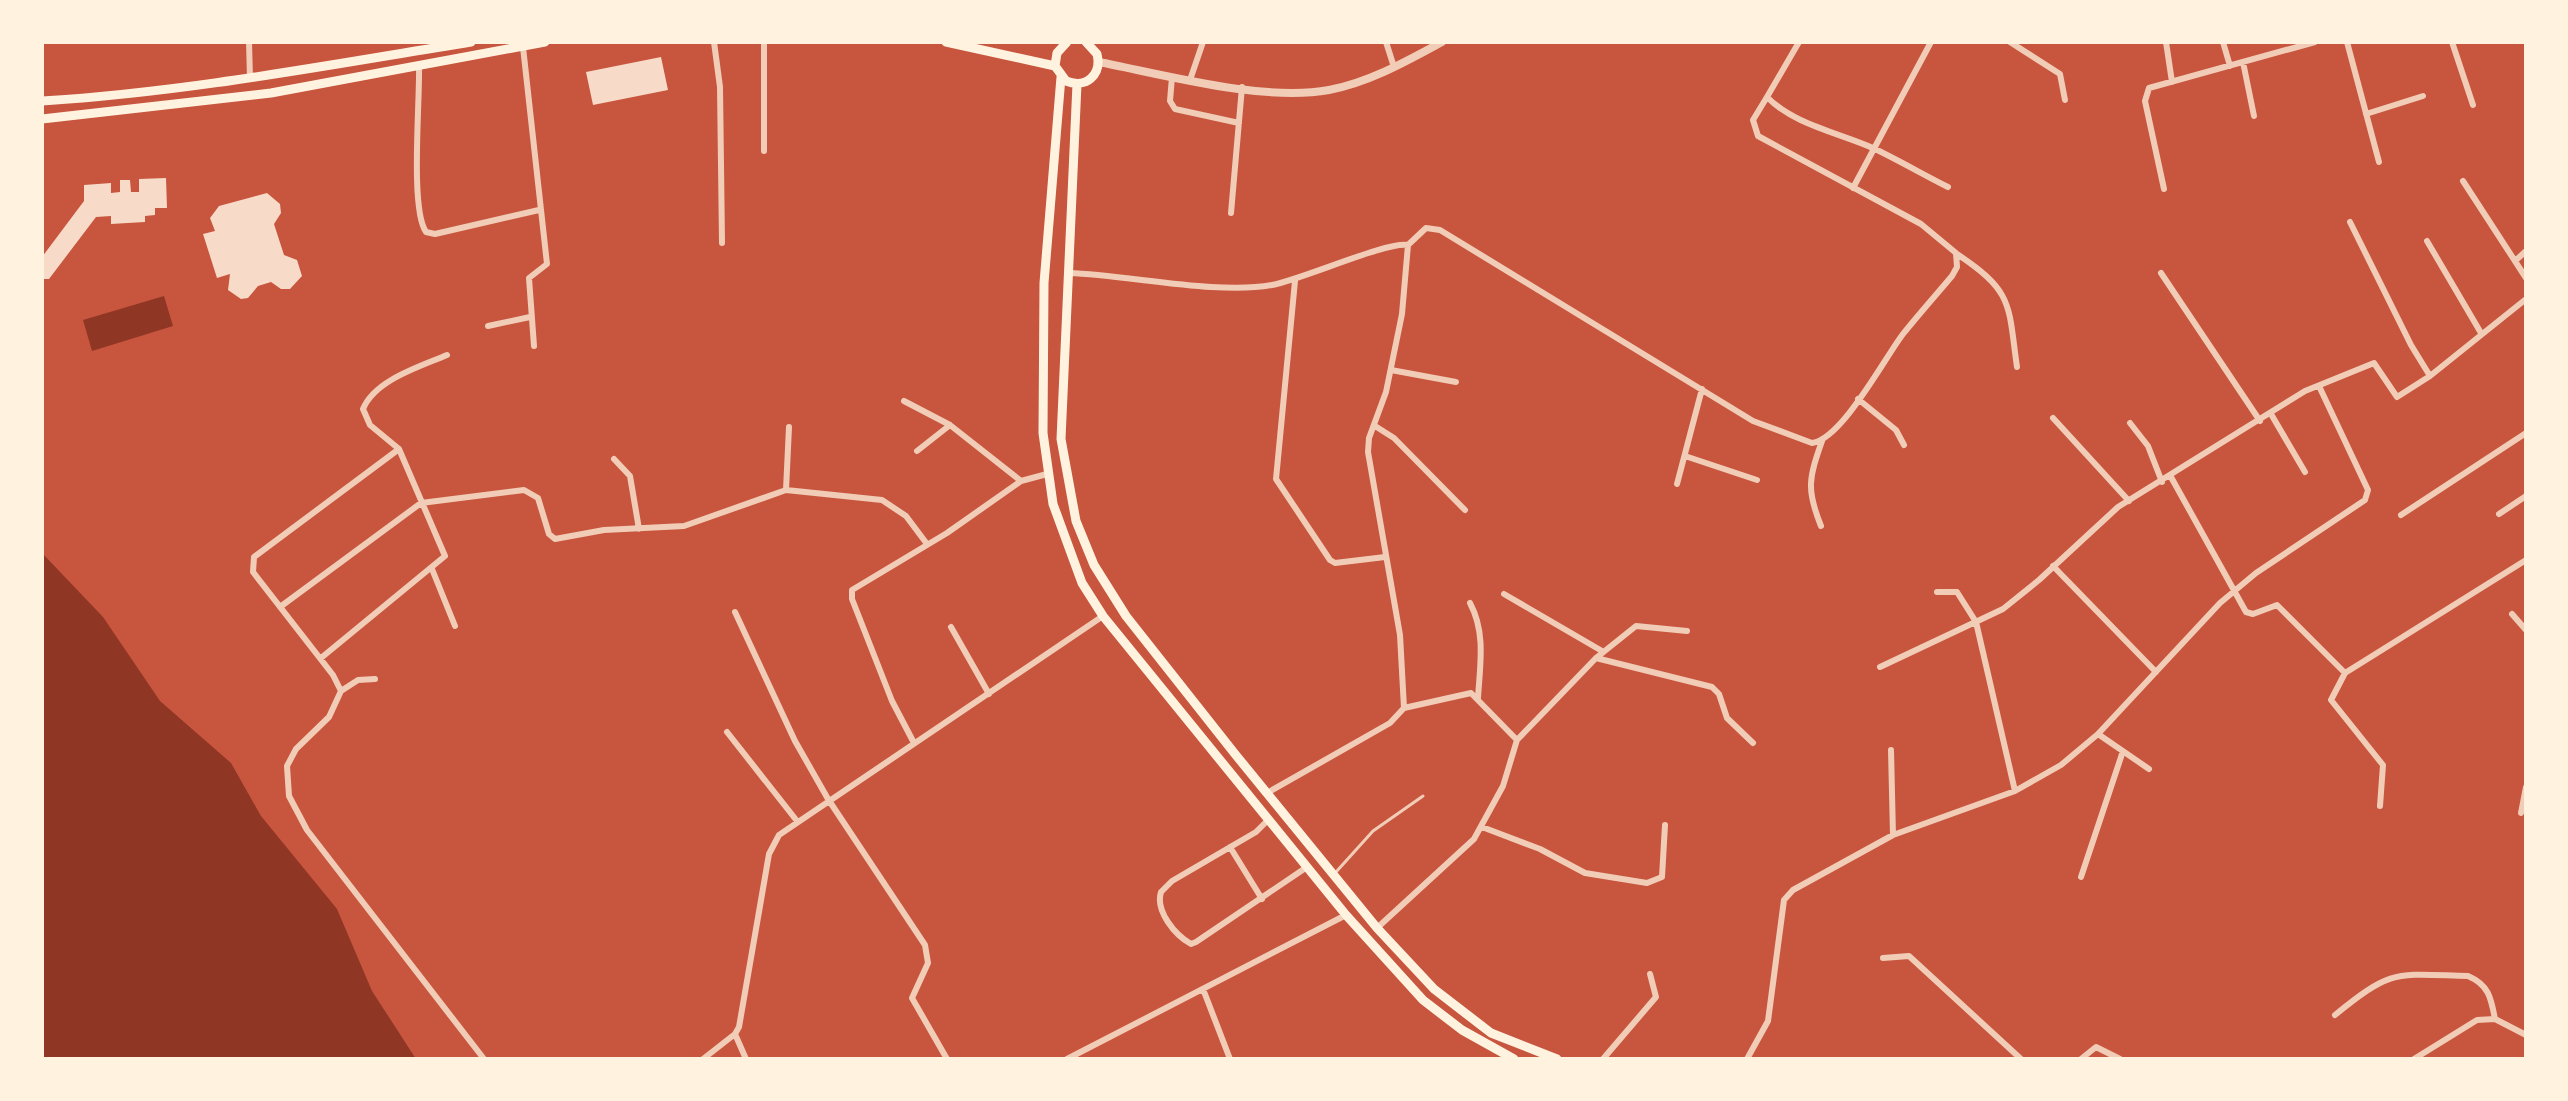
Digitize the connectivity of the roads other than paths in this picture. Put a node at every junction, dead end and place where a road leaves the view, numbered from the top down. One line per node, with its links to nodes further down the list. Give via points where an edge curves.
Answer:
1 (249, 42): 31 (street)
2 (471, 42): 20 (main road)
3 (545, 42): 21 (main road)
4 (714, 42): 57 (street, via 720,87)
5 (764, 42): 47 (street)
6 (946, 42): 24 (main road)
7 (1065, 42): 24 (main road)
8 (1086, 42): 22 (main road)
9 (1203, 42): 32 (street)
10 (1386, 42): 27 (street)
11 (1442, 42): 27 (street)
12 (1799, 42): 38 (street)
13 (1931, 42): 46 (street)
14 (2010, 42): 39 (street, via 2060,74)
15 (2166, 42): 33 (street)
16 (2223, 42): 25 (street)
17 (2315, 42): 23 (street)
18 (2347, 42): 42 (street)
19 (2452, 42): 41 (street)
20 (443, 44): 28 (main road)
21 (523, 47): 26 (main road); 53 (street)
22 (1099, 62): 30 (street); 34 (main road, via 1092,78)
23 (2243, 62): 25 (street); 43 (street)
24 (1055, 66): 29 (main road)
25 (2230, 66): 33 (street)
26 (419, 67): 36 (main road); 53 (street, via 417,179 420,224 426,232)
27 (1394, 67): 35 (street, via 1328,90)
28 (266, 77): 31 (main road); 36 (main road)
29 (1061, 77): 34 (main road); 95 (main road, via 1044,283)
30 (1172, 77): 32 (street); 45 (street, via 1170,101 1175,109)
31 (250, 79): 40 (main road)
32 (1190, 80): 35 (street)
33 (2172, 82): 52 (street, via 2144,93)
34 (1077, 84): 62 (main road)
35 (1242, 87): 45 (street)
36 (271, 93): 44 (main road)
37 (2423, 96): 42 (street)
38 (1767, 97): 46 (street, via 1787,113); 51 (street, via 1753,120 1758,136)
39 (2065, 100)
40 (42, 101)
41 (2473, 105)
42 (2366, 114): 48 (street)
43 (2254, 116)
44 (42, 119)
45 (1239, 123): 54 (street)
46 (1874, 148): 50 (street); 51 (street)
47 (764, 151)
48 (2379, 162)
49 (2463, 181): 61 (street)
50 (1948, 187)
51 (1853, 188): 60 (street, via 1921,224)
52 (2164, 189)
53 (539, 210): 67 (street, via 547,264 529,278)
54 (1231, 213)
55 (2350, 222): 74 (street)
56 (2427, 241): 69 (street)
57 (722, 243)
58 (1408, 245): 65 (street, via 1387,246); 73 (street); 77 (street, via 1426,228 1440,230)
59 (2526, 251): 61 (street)
60 (1956, 253): 72 (street, via 2006,298); 78 (street, via 1954,272)
61 (2515, 261): 64 (street)
62 (1069, 273): 65 (street, via 1245,288); 138 (main road, via 1061,439 1076,521 1107,589)
63 (2161, 273): 82 (street)
64 (2526, 278)
65 (1295, 281): 111 (street, via 1276,479 1330,560)
66 (2526, 299): 69 (street)
67 (530, 317): 68 (street); 70 (street)
68 (488, 326)
69 (2481, 333): 74 (street)
70 (534, 346)
71 (447, 355): 90 (street, via 368,397 364,416)
72 (2017, 367)
73 (1391, 370): 75 (street); 85 (street)
74 (2430, 376): 76 (street, via 2397,397 2374,363)
75 (1456, 382)
76 (2319, 386): 80 (street); 116 (street, via 2367,498)
77 (1702, 389): 88 (street, via 1753,421 1812,443); 92 (street)
78 (1858, 399): 88 (street); 89 (street, via 1896,430)
79 (904, 401): 84 (street)
80 (2271, 414): 82 (street); 94 (street)
81 (2053, 418): 103 (street)
82 (2260, 421): 96 (street)
83 (2130, 423): 99 (street, via 2148,446)
84 (950, 425): 91 (street); 98 (street)
85 (1375, 426): 105 (street, via 1394,438); 111 (street, via 1368,464)
86 (789, 427): 101 (street)
87 (2526, 433): 107 (street)
88 (1822, 441): 108 (street, via 1809,484)
89 (1904, 445)
90 (399, 449): 104 (street); 119 (street, via 254,557 253,572)
91 (917, 451)
92 (1685, 456): 97 (street); 100 (street)
93 (614, 459): 109 (street, via 630,476)
94 (2305, 472)
95 (1047, 474): 98 (street); 122 (main road, via 1067,547)
96 (2171, 477): 99 (street); 116 (street)
97 (1757, 480)
98 (1021, 481): 110 (street)
99 (2162, 482): 103 (street)
100 (1677, 484)
101 (786, 490): 109 (street, via 684,526); 110 (street, via 882,500 906,516)
102 (2526, 496): 106 (street)
103 (2129, 501): 113 (street)
104 (421, 503): 109 (street, via 528,490 538,498 555,539); 114 (street, via 446,553); 119 (street)
105 (1465, 510)
106 (2499, 514)
107 (2401, 515)
108 (1821, 526)
109 (639, 529)
110 (927, 544): 146 (street, via 851,593 892,701)
111 (1385, 557): 139 (street, via 1400,635)
112 (2526, 560): 133 (street)
113 (2053, 566): 123 (street, via 2003,609); 132 (street)
114 (432, 569): 124 (street); 129 (street)
115 (1937, 592): 123 (street, via 1957,592)
116 (2233, 592): 132 (street); 133 (street, via 2248,614 2279,607)
117 (1504, 594): 128 (street)
118 (1470, 603): 137 (street, via 1481,642)
119 (280, 607): 129 (street)
120 (735, 612): 155 (street)
121 (2512, 614): 126 (street)
122 (1103, 616): 136 (street); 140 (main road)
123 (1976, 622): 131 (street); 152 (street)
124 (455, 626)
125 (951, 627): 136 (street)
126 (2526, 630)
127 (1687, 631): 128 (street, via 1636,626)
128 (1602, 651): 130 (street)
129 (321, 658): 135 (street)
130 (1596, 658): 145 (street); 147 (street, via 1712,687 1727,718)
131 (1880, 667)
132 (2156, 672): 143 (street)
133 (2345, 673): 156 (street, via 2331,700 2383,765)
134 (375, 679): 135 (street, via 358,680)
135 (341, 691): 177 (street, via 329,717 296,749 287,766 289,796 307,830)
136 (989, 694): 146 (street)
137 (1478, 698): 139 (street, via 1465,692); 145 (street)
138 (1197, 705): 140 (main road); 141 (main road)
139 (1404, 708): 153 (street, via 1390,723)
140 (1183, 717): 144 (main road)
141 (1215, 728): 144 (main road); 153 (main road)
142 (727, 732): 159 (street)
143 (2098, 734): 149 (street); 152 (street, via 2061,765)
144 (1201, 739): 158 (main road)
145 (1517, 740): 161 (street, via 1503,786)
146 (914, 743): 155 (street)
147 (1753, 743)
148 (1891, 750): 162 (street)
149 (2123, 751): 150 (street); 166 (street)
150 (2149, 769)
151 (2526, 787): 157 (street)
152 (2015, 791): 162 (street)
153 (1267, 793): 165 (main road)
154 (1423, 796): 165 (lane, via 1373,831)
155 (828, 799): 159 (street); 180 (street, via 925,945 928,963 912,998)
156 (2380, 806)
157 (2521, 813)
158 (1268, 820): 163 (street); 164 (main road)
159 (797, 821): 175 (street, via 772,843)
160 (1665, 825): 161 (street, via 1662,877 1647,883 1585,873)
161 (1482, 827): 169 (street, via 1464,850)
162 (1893, 835): 186 (street, via 1802,884 1784,900 1768,1021)
163 (1230, 847): 167 (street); 167 (street, via 1172,881 1161,892 1161,910 1191,944)
164 (1307, 867): 167 (street); 168 (main road)
165 (1333, 874): 169 (main road)
166 (2081, 877)
167 (1262, 899)
168 (1346, 915): 172 (street); 183 (main road, via 1440,1016)
169 (1377, 928): 184 (main road, via 1461,1013 1491,1033)
170 (1883, 958): 187 (street, via 1909,956)
171 (1650, 974): 185 (street, via 1656,997)
172 (1203, 989): 181 (street); 182 (street)
173 (2335, 1015): 174 (street, via 2388,977 2416,974 2475,979 2488,989)
174 (2495, 1019): 176 (street); 190 (street, via 2470,1023)
175 (735, 1034): 178 (street); 179 (street)
176 (2526, 1035)
177 (484, 1059)
178 (703, 1059)
179 (746, 1059)
180 (947, 1059)
181 (1067, 1059)
182 (1230, 1059)
183 (1514, 1059)
184 (1557, 1059)
185 (1603, 1059)
186 (1747, 1059)
187 (2021, 1059)
188 (2081, 1059): 189 (street, via 2096,1047)
189 (2120, 1059)
190 (2414, 1059)

